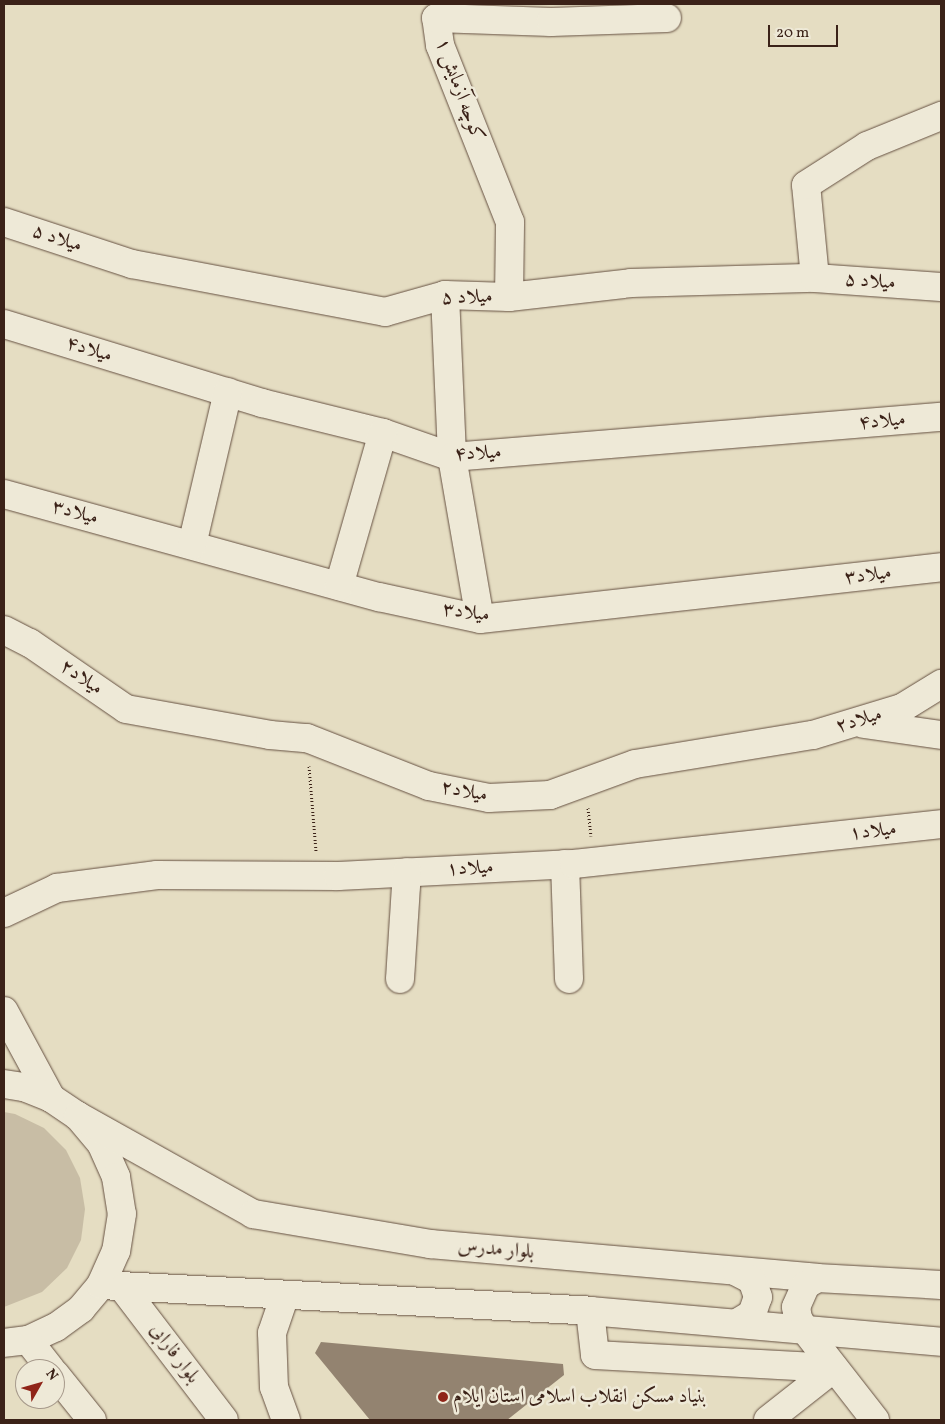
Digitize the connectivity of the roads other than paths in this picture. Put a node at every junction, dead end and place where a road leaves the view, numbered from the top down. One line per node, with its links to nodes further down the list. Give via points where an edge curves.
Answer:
1 (666, 18): 7 (street, ۱ کوچه آزمایش, via 552,22 436,18 440,45 510,222)
2 (941, 116): 4 (street, via 867,146 806,185)
3 (4, 222): 6 (street, میلاد ۵, via 132,264 385,312)
4 (815, 278): 5 (street, میلاد ۵); 7 (street, میلاد ۵, via 631,283)
5 (941, 287)
6 (445, 296): 7 (street, میلاد ۵); 12 (street)
7 (509, 297)
8 (4, 324): 9 (street, میلاد۴)
9 (228, 392): 11 (street, میلاد۴); 14 (street)
10 (941, 417): 12 (street, میلاد۴)
11 (383, 433): 12 (street, میلاد۴); 16 (street)
12 (452, 457): 17 (street)
13 (4, 494): 14 (street, میلاد۳)
14 (192, 545): 16 (street, میلاد۳)
15 (941, 567): 17 (street, میلاد۳)
16 (338, 586): 17 (street, میلاد۳)
17 (480, 619)
18 (4, 630): 20 (street, میلاد۲, via 30,643 126,709 270,735 307,738 429,786 489,798 550,795 635,764 813,735)
19 (941, 684): 20 (street, میلاد۲, via 902,708)
20 (855, 723): 21 (street)
21 (941, 736)
22 (941, 824): 23 (street, میلاد۱)
23 (565, 864): 24 (street, میلاد۱); 27 (street)
24 (407, 872): 25 (street, میلاد۱, via 318,876 156,875 56,888); 26 (street)
25 (4, 913)
26 (400, 979)
27 (569, 979)
28 (4, 1011): 30 (street)
29 (4, 1084): 30 (street, via 24,1087)
30 (51, 1098): 31 (street)
31 (78, 1116): 32 (street, بلوار مدرس, via 253,1214 430,1244); 35 (street, via 101,1143 112,1169 122,1214)
32 (737, 1272): 33 (street, بلوار مدرس); 38 (street, via 752,1280 758,1298 752,1314)
33 (817, 1278): 34 (street, بلوار مدرس); 39 (street, via 806,1285 796,1307 798,1319)
34 (941, 1285)
35 (112, 1286): 36 (street); 41 (street, via 56,1327); 47 (street, بلوار فارابی)
36 (285, 1295): 37 (street); 48 (street, via 272,1333 274,1387)
37 (590, 1310): 38 (street); 43 (street, via 595,1355)
38 (736, 1323): 39 (street)
39 (805, 1330): 40 (street); 43 (street)
40 (941, 1342)
41 (15, 1344): 42 (street)
42 (37, 1359)
43 (834, 1368): 45 (street); 49 (street)
44 (65, 1386): 46 (street)
45 (871, 1419)
46 (92, 1420)
47 (224, 1420)
48 (286, 1420)
49 (768, 1420)

